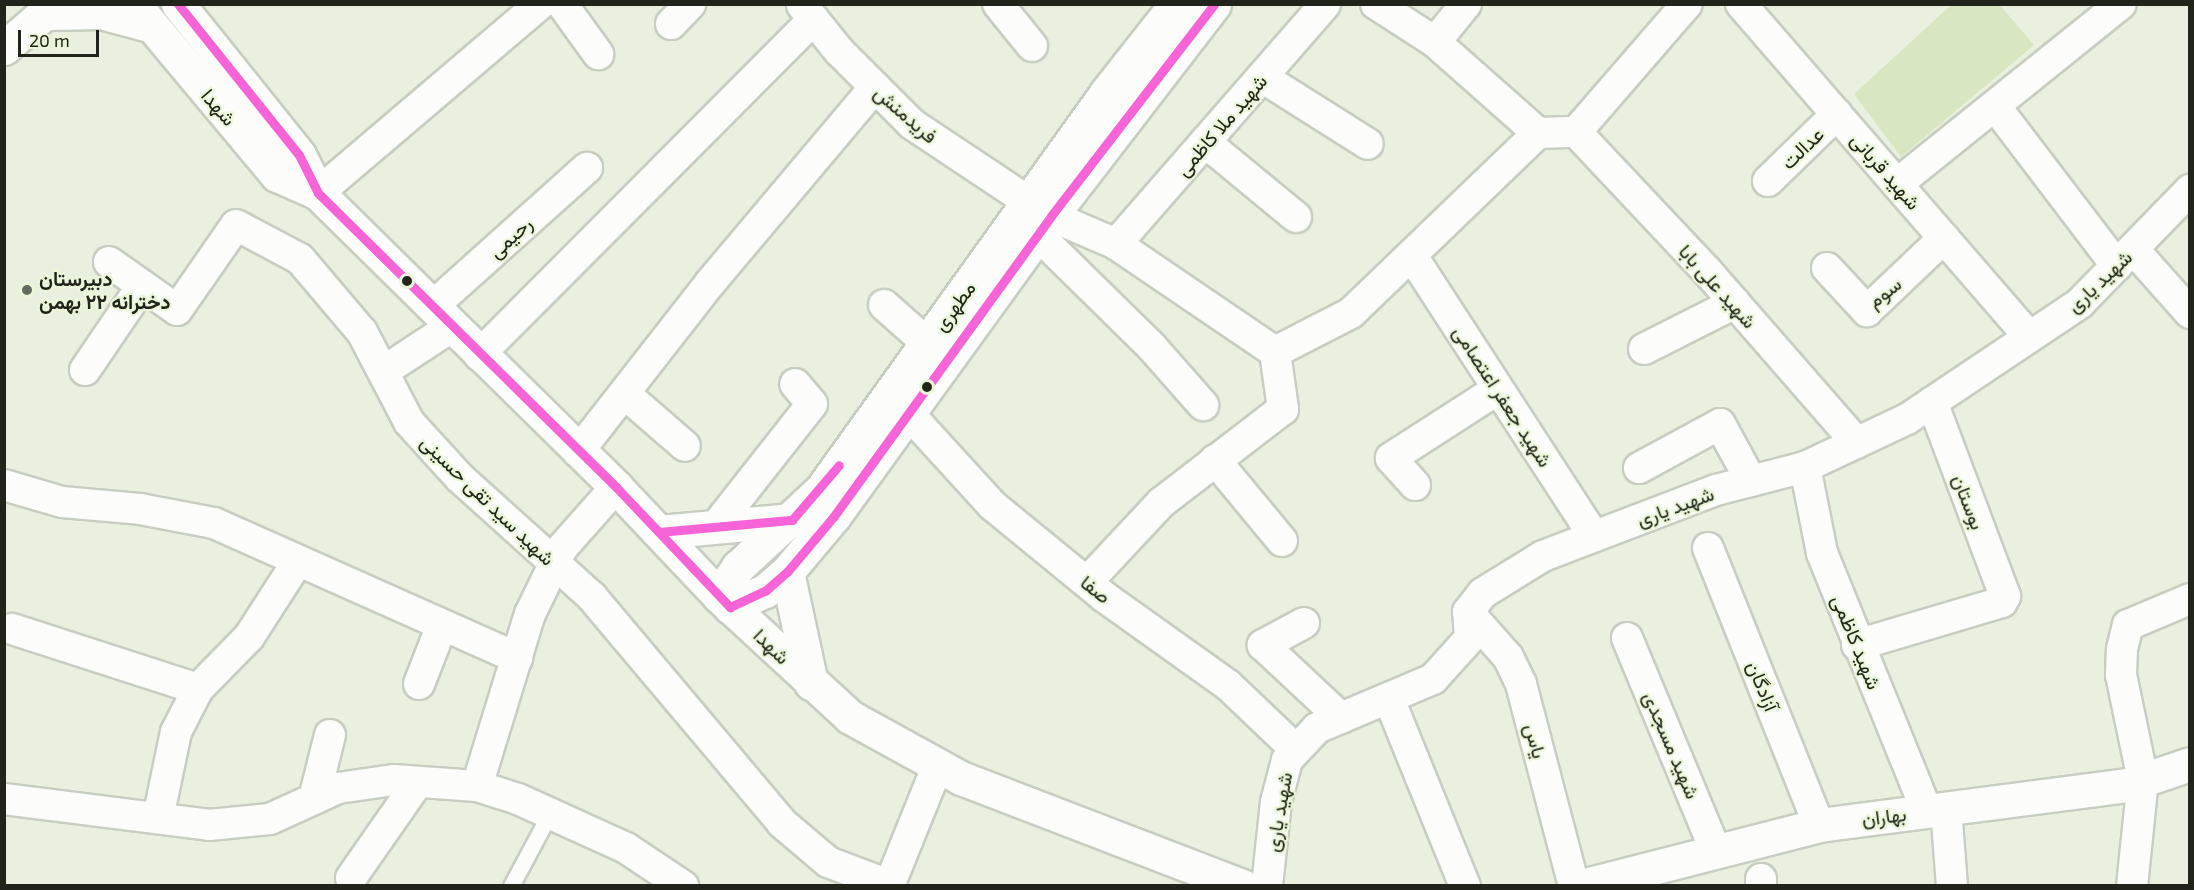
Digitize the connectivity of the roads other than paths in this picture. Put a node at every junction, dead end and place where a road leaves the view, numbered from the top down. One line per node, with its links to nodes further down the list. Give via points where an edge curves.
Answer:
1 (178, 4): 31 (main road, شهدا, via 299,155)
2 (998, 4): 16 (street)
3 (1176, 4): 33 (main road, مطهری)
4 (1214, 4): 33 (main road, مطهری)
5 (1325, 4): 19 (street, شهید ملا کاظمی)
6 (1376, 4): 15 (street)
7 (1466, 4): 15 (street)
8 (1687, 4): 23 (street)
9 (1741, 4): 22 (street, شهید قربانی)
10 (2121, 4): 21 (street)
11 (542, 5): 18 (street); 31 (street)
12 (51, 9): 14 (main road); 17 (main road)
13 (808, 12): 20 (street, فریدمنش); 49 (street)
14 (141, 15): 31 (main road, شهدا, via 277,175)
15 (1435, 42): 24 (street)
16 (1032, 46)
17 (4, 48)
18 (598, 54)
19 (1262, 77): 25 (street, شهید ملا کاظمی); 26 (street)
20 (875, 87): 33 (street, فریدمنش, via 912,124); 54 (street, via 710,283)
21 (1995, 106): 29 (street); 37 (street)
22 (1837, 114): 28 (street, عدالت); 29 (street, شهید قربانی)
23 (1576, 132): 24 (street); 41 (street, شهید علی بابا)
24 (1538, 133): 36 (street)
25 (1205, 142): 32 (street); 35 (street, شهید ملا کاظمی)
26 (1368, 144)
27 (587, 168): 44 (street, رحیمی)
28 (1768, 181)
29 (1897, 184): 34 (street, شهید قربانی)
30 (2190, 190): 37 (street, شهید یاری)
31 (318, 193): 44 (main road, شهدا)
32 (1296, 216)
33 (1040, 218): 35 (street); 46 (main road, مطهری); 56 (street); 57 (main road, مطهری)
34 (1944, 238): 39 (street, سوم, via 1867,311); 45 (street, شهید قربانی)
35 (1116, 244): 48 (street)
36 (1412, 256): 48 (street, via 1351,313); 53 (street, شهید جعفر اعتصامی)
37 (2125, 258): 43 (street); 45 (street, شهید یاری, via 2080,303)
38 (109, 262): 40 (street, شهید سید تقی حسینی)
39 (1827, 268)
40 (142, 286): 50 (street); 51 (street, شهید سید تقی حسینی, via 177,310 236,225 300,259 362,332)
41 (1735, 303): 47 (street); 58 (street, شهید علی بابا)
42 (884, 305): 46 (street)
43 (2190, 313)
44 (442, 317): 49 (main road, شهدا); 51 (street, رحیمی)
45 (2030, 337): 55 (street, شهید یاری)
46 (927, 343): 68 (main road, مطهری, via 821,490)
47 (1644, 349)
48 (1275, 352): 61 (street, via 1283,409)
49 (478, 355): 60 (main road, شهدا)
50 (85, 370)
51 (384, 371): 75 (street, شهید سید تقی حسینی, via 409,422 460,478)
52 (795, 384): 69 (street, via 812,404)
53 (1498, 389): 65 (street, via 1391,458); 71 (street, شهید جعفر اعتصامی)
54 (625, 394): 59 (street); 60 (street)
55 (1932, 402): 58 (street, شهید یاری); 85 (street, بوستان, via 2005,596 2002,602)
56 (1203, 405)
57 (909, 414): 76 (main road, مطهری); 77 (street, صفا, via 992,505)
58 (1857, 442): 62 (street, شهید یاری)
59 (685, 446)
60 (578, 452): 67 (main road, شهدا)
61 (1215, 460): 72 (street); 77 (street, via 1161,503)
62 (1805, 467): 64 (street, شهید یاری); 85 (street, شهید کاظمی, via 1822,553)
63 (1639, 468): 64 (street, via 1720,424)
64 (1751, 481): 71 (street, شهید یاری, via 1716,490)
65 (1415, 485)
66 (4, 486): 74 (street, via 62,502 141,508 214,523)
67 (616, 487): 70 (main road, شهدا); 75 (street, via 562,548)
68 (792, 520): 69 (main road); 79 (main road, مطهری, via 738,567)
69 (716, 526): 70 (main road)
70 (659, 531): 79 (main road, شهدا)
71 (1594, 536): 80 (street, شهید یاری, via 1543,556 1483,593)
72 (1282, 541)
73 (1708, 548): 104 (street, آزادگان)
74 (298, 561): 82 (street); 89 (street, via 249,637)
75 (554, 565): 86 (street, via 530,614); 109 (street, شهید سید تقی حسینی, via 592,597 782,823 828,862)
76 (787, 572): 79 (main road, مطهری, via 765,591); 88 (main road, via 801,650)
77 (1086, 582): 93 (street, صفا, via 1228,685)
78 (2190, 599): 96 (street, via 2128,625 2121,649 2121,675)
79 (724, 602): 88 (main road, شهدا)
80 (1468, 612): 90 (street, شهید یاری, via 1470,638 1454,658 1433,679); 113 (street, یاس, via 1508,657 1521,684)
81 (1304, 623): 91 (street, via 1263,645)
82 (442, 625): 86 (street); 87 (street)
83 (12, 629): 89 (street)
84 (1627, 638): 105 (street, شهید مسجدی)
85 (1857, 645): 101 (street, شهید کاظمی)
86 (517, 658): 98 (street)
87 (419, 684)
88 (812, 684): 95 (main road, شهدا, via 850,717)
89 (198, 689): 103 (street, via 176,732)
90 (1389, 699): 91 (street, شهید یاری); 112 (street)
91 (1341, 718): 93 (street, شهید یاری, via 1317,728)
92 (330, 735): 100 (street)
93 (1296, 750): 111 (street, شهید یاری, via 1287,760 1276,802)
94 (2190, 764): 96 (main road, بهاران)
95 (938, 765): 109 (street); 110 (main road, شهدا, via 961,778)
96 (2143, 780): 101 (main road, بهاران); 116 (street)
97 (418, 782): 98 (street); 100 (street, via 394,780 338,788); 106 (street)
98 (477, 786): 102 (street)
99 (4, 799): 103 (street)
100 (314, 799): 103 (street, via 270,819 208,825)
101 (1937, 809): 104 (main road, بهاران); 115 (street, شهید کاظمی)
102 (550, 813): 107 (lane); 108 (street, via 626,848)
103 (159, 818)
104 (1819, 825): 105 (main road, بهاران)
105 (1716, 852): 114 (main road, بهاران)
106 (351, 878)
107 (511, 885)
108 (683, 885)
109 (890, 885)
110 (1242, 885)
111 (1267, 885)
112 (1465, 885)
113 (1574, 885)
114 (1582, 885)
115 (1952, 885)
116 (2132, 885)

